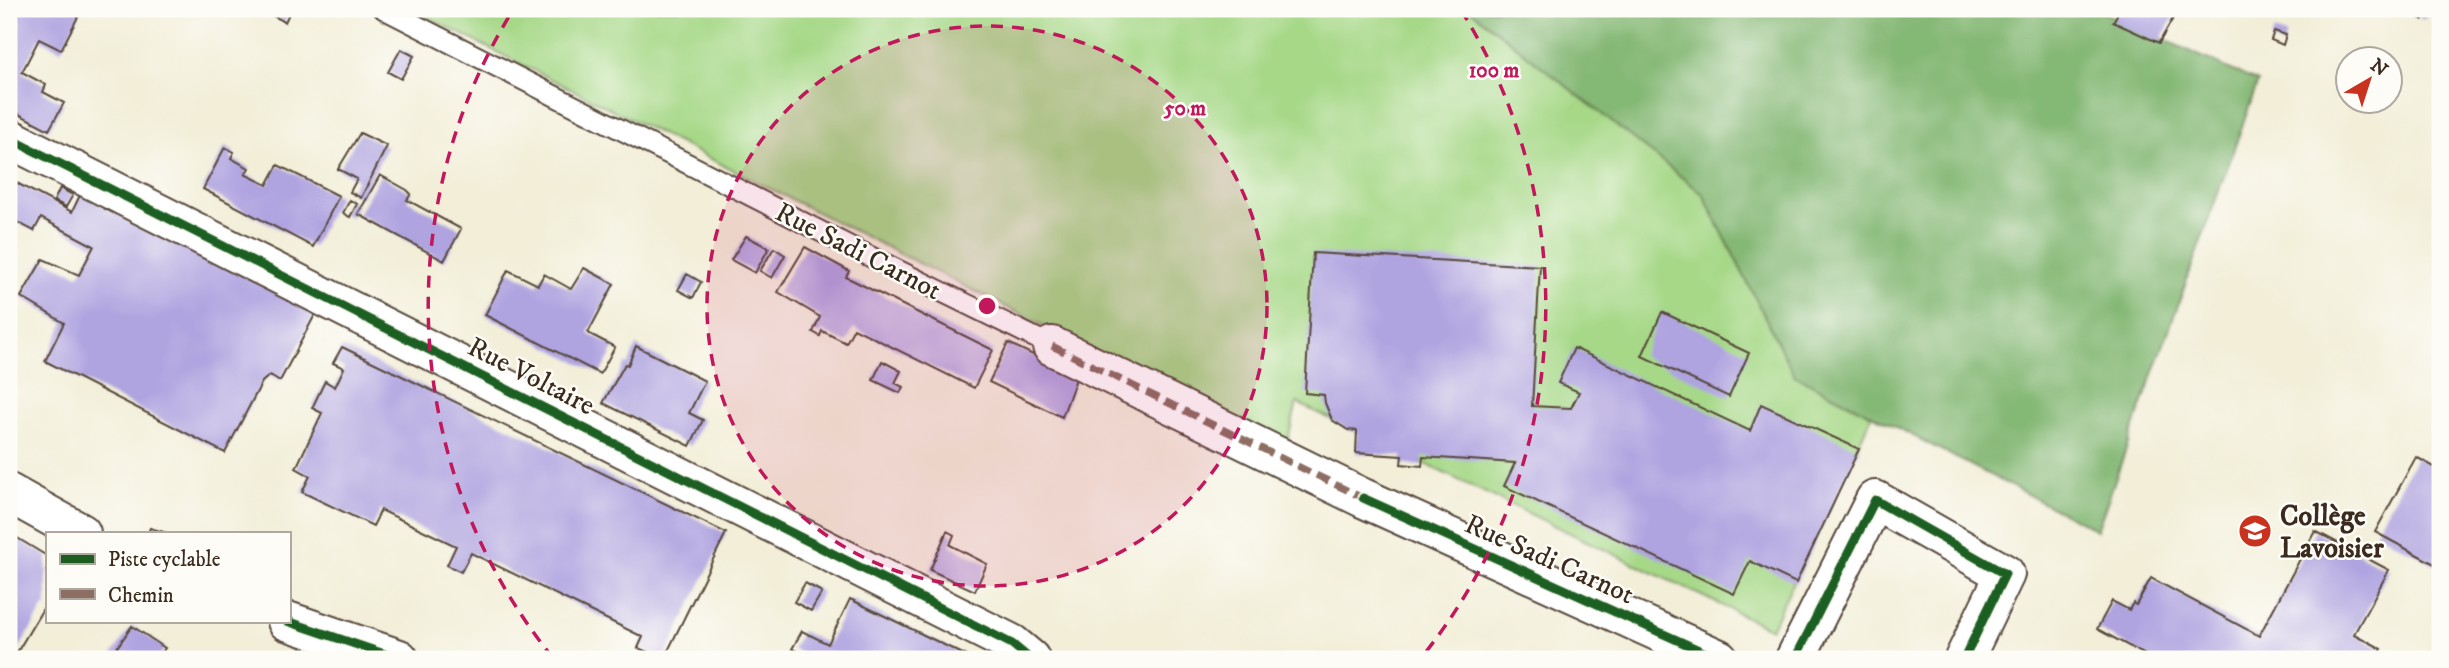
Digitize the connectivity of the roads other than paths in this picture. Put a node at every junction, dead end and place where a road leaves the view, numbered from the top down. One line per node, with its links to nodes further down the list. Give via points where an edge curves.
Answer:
1 (384, 9): 3 (lane, Rue Sadi Carnot)
2 (9, 138): 9 (street, Rue Voltaire, via 1012,644)
3 (1052, 346): 10 (street, Rue Sadi Carnot, via 1363,498)
4 (9, 493): 5 (street)
5 (79, 532)
6 (290, 622): 8 (street)
7 (1799, 658): 11 (street, via 1875,500 2005,574)
8 (399, 659)
9 (1030, 659)
10 (1719, 659)
11 (1964, 659)

